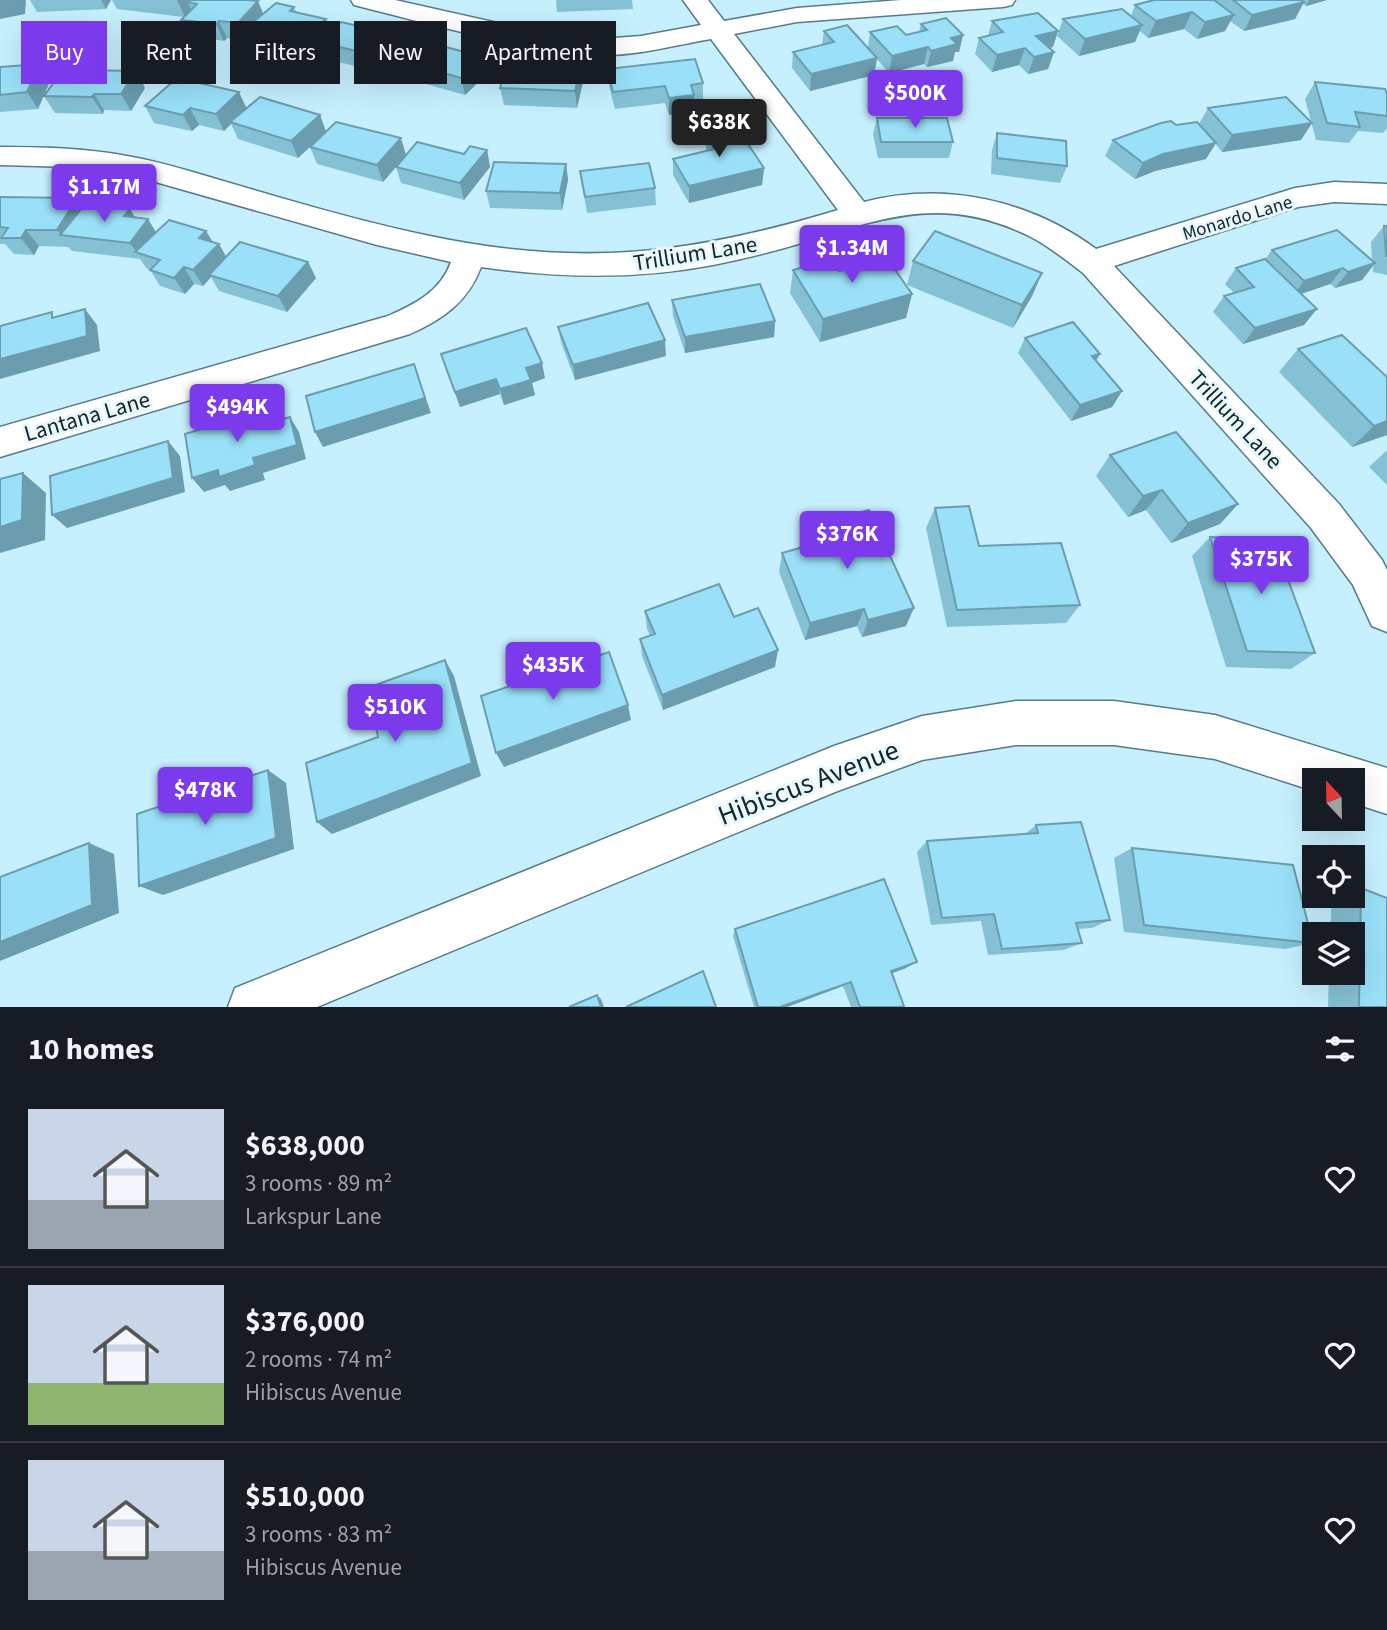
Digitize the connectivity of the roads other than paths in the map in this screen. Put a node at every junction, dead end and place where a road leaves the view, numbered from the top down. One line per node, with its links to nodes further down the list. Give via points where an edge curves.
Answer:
1 (363, 0): 4 (street, via 562,44 641,44)
2 (695, 0): 4 (street)
3 (1003, 0): 4 (street, via 797,15)
4 (717, 30): 7 (street)
5 (0, 156): 8 (street, Trillium Lane, via 60,156 117,163)
6 (1387, 194): 9 (street, Monardo Lane, via 1334,192 1296,198)
7 (857, 214): 8 (street, Trillium Lane, via 765,243 694,257 620,265 544,265); 9 (street, Trillium Lane, via 933,203 972,207 1051,234)
8 (468, 257): 10 (street, Lantana Lane, via 462,277 448,296 428,313 398,325)
9 (1090, 262): 11 (street, Trillium Lane, via 1325,516 1368,573)
10 (0, 442)
11 (1387, 613)
12 (1387, 791): 13 (street, Hibiscus Avenue, via 1215,737 1114,723 1016,723 922,738 834,769)
13 (254, 1007)

